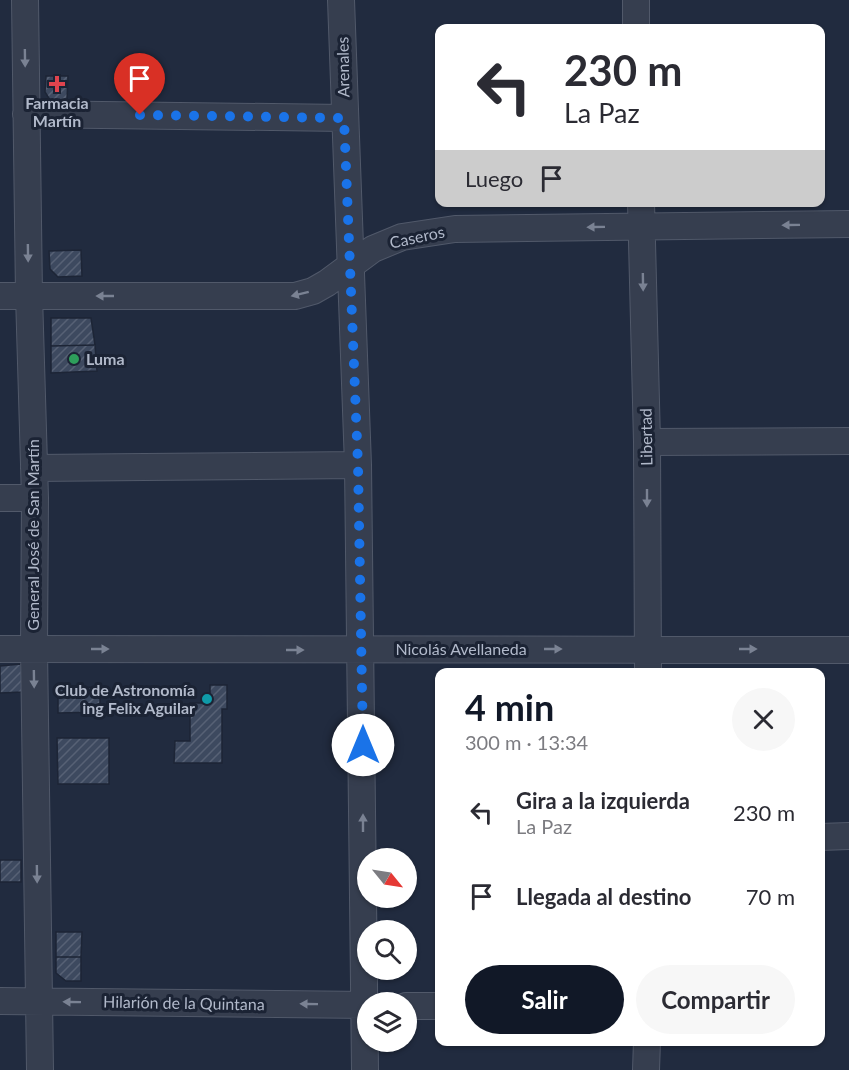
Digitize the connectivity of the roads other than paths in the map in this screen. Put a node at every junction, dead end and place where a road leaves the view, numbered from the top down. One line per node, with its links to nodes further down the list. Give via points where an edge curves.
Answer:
1 (25, 0): 5 (street, General José de San Martín, one-way to 5)
2 (341, 0): 6 (street, Arenales)
3 (636, 0): 4 (street)
4 (636, 24)
5 (26, 114): 6 (street); 11 (street, General José de San Martín, one-way to 11)
6 (344, 118): 9 (street, Arenales)
7 (641, 214): 8 (street, Caseros, one-way to 7); 9 (street, Caseros, one-way to 9, via 402,237 373,249); 13 (street, Libertad, one-way to 13)
8 (849, 224)
9 (350, 265): 11 (street, Caseros, one-way to 11, via 327,283 295,296); 14 (street, Arenales)
10 (0, 296): 11 (street, Caseros)
11 (29, 296): 15 (street, General José de San Martín)
12 (849, 441): 13 (street)
13 (647, 442): 22 (street, Libertad, one-way to 22)
14 (358, 465): 15 (street); 20 (street, Arenales)
15 (34, 468): 17 (street, General José de San Martín)
16 (0, 498): 17 (street)
17 (35, 498): 18 (street, General José de San Martín)
18 (34, 649): 19 (street, Nicolás Avellaneda); 20 (street, Nicolás Avellaneda, one-way to 20); 26 (street, General José de San Martín, one-way to 26)
19 (0, 650)
20 (362, 650): 22 (street, Nicolás Avellaneda, one-way to 22); 25 (street, Arenales, one-way to 20)
21 (849, 650): 22 (street, Nicolás Avellaneda, one-way to 21)
22 (648, 660)
23 (849, 836): 24 (street)
24 (825, 837)
25 (366, 992)
26 (39, 1001): 27 (street, Hilarión de la Quintana); 28 (street, Hilarión de la Quintana, one-way to 26); 33 (street, General José de San Martín)
27 (0, 1002)
28 (357, 1005)
29 (417, 1006): 30 (street)
30 (435, 1006)
31 (647, 1046): 35 (street)
32 (365, 1052): 34 (street, Arenales)
33 (40, 1070)
34 (365, 1070)
35 (646, 1070)

